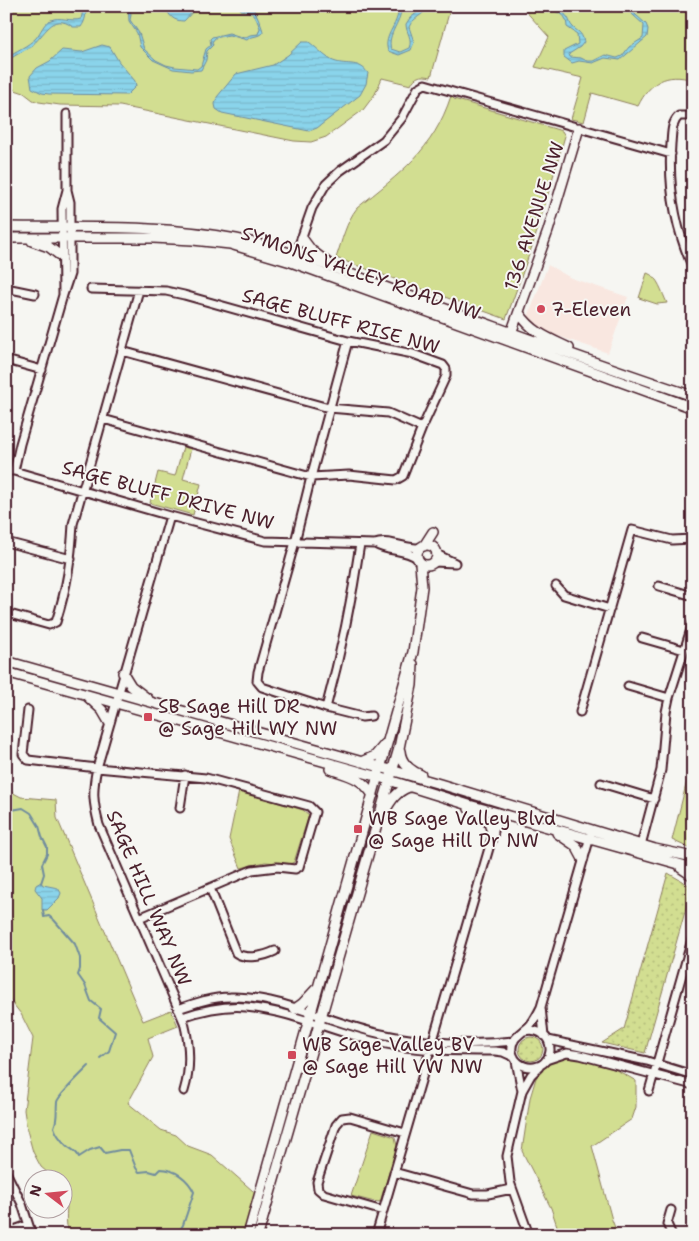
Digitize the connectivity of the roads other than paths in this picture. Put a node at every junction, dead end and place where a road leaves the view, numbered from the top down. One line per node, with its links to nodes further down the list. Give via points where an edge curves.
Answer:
1 (67, 114): 6 (street, via 67,190 70,202)
2 (693, 116): 4 (street, via 679,116 674,121)
3 (579, 128): 4 (street); 10 (street, via 431,84 422,85 391,134 326,184 314,203); 20 (street, 136 AVENUE NW)
4 (670, 154): 13 (street, via 673,206)
5 (6, 227): 6 (street, SYMONS VALLEY ROAD NW)
6 (66, 228): 9 (street); 12 (street, SYMONS VALLEY ROAD NW, via 194,232 237,239)
7 (6, 238): 8 (street, SYMONS VALLEY ROAD NW)
8 (22, 238): 9 (street, SYMONS VALLEY ROAD NW); 11 (street, via 49,247)
9 (66, 238): 11 (street); 12 (street, SYMONS VALLEY ROAD NW, via 193,240 230,244); 19 (street, via 69,280)
10 (302, 238): 12 (street); 14 (street, via 311,250)
11 (62, 257): 19 (street)
12 (294, 259): 14 (street, SYMONS VALLEY ROAD NW); 21 (street, SYMONS VALLEY ROAD NW)
13 (693, 268)
14 (336, 269): 21 (street, SYMONS VALLEY ROAD NW)
15 (6, 288): 18 (street)
16 (92, 289): 17 (street, SAGE BLUFF RISE NW)
17 (139, 290): 22 (street, SAGE BLUFF RISE NW, via 184,295); 23 (street)
18 (35, 294)
19 (63, 294): 26 (street)
20 (519, 313): 21 (street, 136 AVENUE NW); 24 (street, via 536,332 569,348)
21 (510, 338): 24 (street, SYMONS VALLEY ROAD NW); 29 (street, SYMONS VALLEY ROAD NW)
22 (348, 341): 28 (street); 31 (street, SAGE BLUFF RISE NW, via 413,354 443,365 446,376)
23 (122, 351): 28 (street); 30 (street)
24 (576, 356): 27 (street, SYMONS VALLEY ROAD NW)
25 (6, 360): 26 (street)
26 (42, 370): 33 (street)
27 (693, 396)
28 (329, 408): 31 (street, via 388,413); 34 (street)
29 (693, 408)
30 (103, 419): 34 (street, SAGE BLUFF RISE NW); 35 (street)
31 (422, 428): 34 (street, SAGE BLUFF RISE NW, via 403,476 396,480 349,475)
32 (6, 471): 33 (street, SAGE BLUFF DRIVE NW)
33 (14, 471): 35 (street, SAGE BLUFF DRIVE NW)
34 (311, 476): 39 (street)
35 (82, 490): 36 (street, SAGE BLUFF DRIVE NW); 43 (street, via 73,524)
36 (170, 516): 39 (street, SAGE BLUFF DRIVE NW, via 265,541); 57 (street, SAGE HILL WAY NW)
37 (693, 539): 49 (street, via 672,540 632,530)
38 (6, 542): 43 (street)
39 (295, 542): 40 (street, SAGE BLUFF DRIVE NW); 63 (street, via 257,681 262,687)
40 (360, 544): 41 (street, SAGE BLUFF DRIVE NW); 63 (street, via 350,612)
41 (375, 544): 42 (street, SAGE BLUFF DRIVE NW); 44 (street, SAGE BLUFF DRIVE NW, via 409,553)
42 (430, 553): 44 (street, via 418,552); 44 (street, via 425,565); 47 (street)
43 (71, 559): 50 (street, via 56,622 49,625)
44 (419, 560): 47 (street)
45 (556, 586): 49 (street, via 564,595)
46 (659, 586): 48 (street)
47 (422, 587): 54 (street)
48 (693, 596)
49 (610, 608): 65 (street)
50 (6, 613)
51 (693, 623): 53 (street)
52 (642, 638): 53 (street)
53 (684, 650): 61 (street)
54 (413, 652): 68 (street); 69 (street, via 412,684)
55 (6, 661): 60 (street)
56 (6, 672): 59 (street)
57 (123, 673): 60 (street, SAGE HILL WAY NW); 62 (street, via 136,692)
58 (628, 686): 61 (street)
59 (86, 695): 60 (street); 67 (street)
60 (116, 698): 62 (street); 67 (street, SAGE HILL WAY NW); 70 (street)
61 (669, 698): 82 (street, via 661,770)
62 (162, 706): 71 (street)
63 (326, 708): 66 (street, via 362,717)
64 (28, 710): 72 (street, via 23,754 28,760)
65 (580, 712)
66 (371, 716)
67 (109, 722): 72 (street, SAGE HILL WAY NW)
68 (388, 740): 71 (street, via 375,756); 74 (street)
69 (399, 748): 73 (street); 78 (street, via 402,761 412,772)
70 (305, 757): 74 (street); 81 (street, via 360,780)
71 (361, 762): 74 (street)
72 (96, 768): 75 (street); 97 (street, SAGE HILL WAY NW, via 93,786 95,811)
73 (392, 771): 74 (street); 76 (street); 78 (street)
74 (380, 772): 76 (street); 81 (street)
75 (185, 775): 84 (street); 96 (street, via 309,806 315,812 299,868 259,868)
76 (389, 780): 79 (street); 86 (street)
77 (601, 783): 82 (street)
78 (440, 784): 80 (street)
79 (409, 787): 83 (street); 86 (street, via 394,796)
80 (457, 790): 83 (street); 89 (street)
81 (374, 795): 100 (street)
82 (654, 799): 90 (street)
83 (454, 800): 85 (street); 88 (street, via 484,818)
84 (180, 808)
85 (499, 814): 87 (street); 88 (street)
86 (376, 825): 106 (street)
87 (546, 827): 89 (street); 92 (street, via 572,842)
88 (493, 834): 110 (street)
89 (590, 835): 90 (street); 92 (street); 93 (street)
90 (641, 845): 91 (street)
91 (690, 856)
92 (583, 859): 101 (street)
93 (672, 862): 94 (street); 95 (street)
94 (693, 868)
95 (693, 876)
96 (210, 888): 97 (street); 99 (street, via 236,952 241,956 266,956)
97 (139, 918): 102 (street, SAGE HILL WAY NW)
98 (693, 936): 114 (street)
99 (275, 951)
100 (318, 987): 103 (street); 105 (street)
101 (540, 1007): 107 (street); 108 (street)
102 (178, 1009): 103 (street, via 230,997); 104 (street, SAGE HILL WAY NW)
103 (295, 1009): 105 (street)
104 (182, 1017): 105 (street, via 203,1010 230,1007); 118 (street, SAGE HILL WAY NW, via 190,1056)
105 (309, 1017): 106 (street); 130 (street)
106 (319, 1021): 110 (street); 111 (street, via 383,1044); 131 (street)
107 (524, 1031): 108 (street, via 535,1030); 109 (street)
108 (546, 1038): 113 (street, via 550,1051); 114 (street)
109 (514, 1041): 110 (street); 112 (street)
110 (432, 1042): 111 (street)
111 (430, 1051): 112 (street, via 495,1051); 121 (street)
112 (515, 1059): 113 (street, via 531,1068); 119 (street)
113 (544, 1063): 115 (street, via 568,1054 580,1055); 119 (street, via 531,1075)
114 (657, 1064): 115 (street); 116 (street)
115 (654, 1075): 117 (street); 120 (street)
116 (693, 1075)
117 (693, 1086)
118 (184, 1091)
119 (522, 1091): 124 (street, via 507,1156)
120 (649, 1091)
121 (405, 1133): 123 (street); 126 (street, via 350,1117 342,1118 336,1125 317,1182 318,1189 324,1194)
122 (6, 1172): 127 (street, via 22,1204)
123 (394, 1172): 124 (street, via 473,1194); 126 (street)
124 (512, 1189): 133 (street)
125 (671, 1210): 134 (street, via 667,1224)
126 (383, 1212): 132 (street)
127 (28, 1225): 128 (street); 129 (street)
128 (10, 1231)
129 (32, 1235)
130 (248, 1235)
131 (258, 1235)
132 (376, 1235)
133 (529, 1235)
134 (672, 1235)

